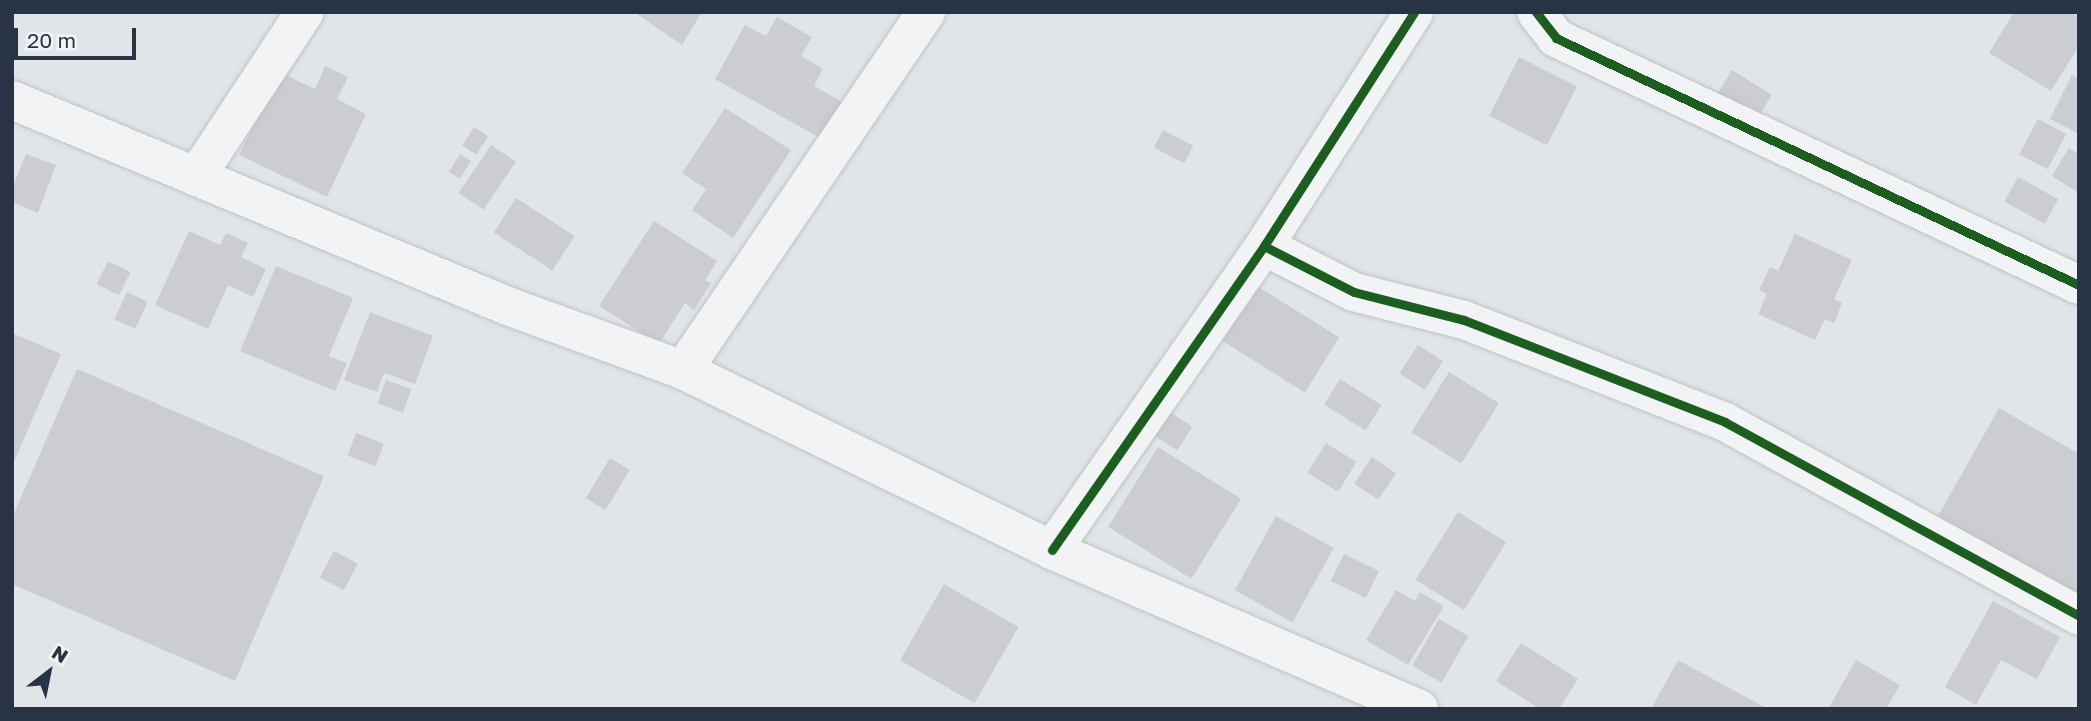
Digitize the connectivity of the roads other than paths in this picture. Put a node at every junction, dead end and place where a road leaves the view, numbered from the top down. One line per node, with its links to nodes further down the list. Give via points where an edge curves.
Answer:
1 (305, 12): 6 (street)
2 (926, 12): 9 (street)
3 (1414, 12): 7 (street)
4 (1536, 12): 8 (street, via 1556,38)
5 (12, 100): 6 (street)
6 (196, 177): 9 (street, via 510,307)
7 (1264, 246): 10 (street); 11 (street, via 1354,292 1464,320 1725,422)
8 (2079, 285)
9 (683, 370): 10 (street)
10 (1052, 550): 12 (street)
11 (2079, 616)
12 (1419, 709)

